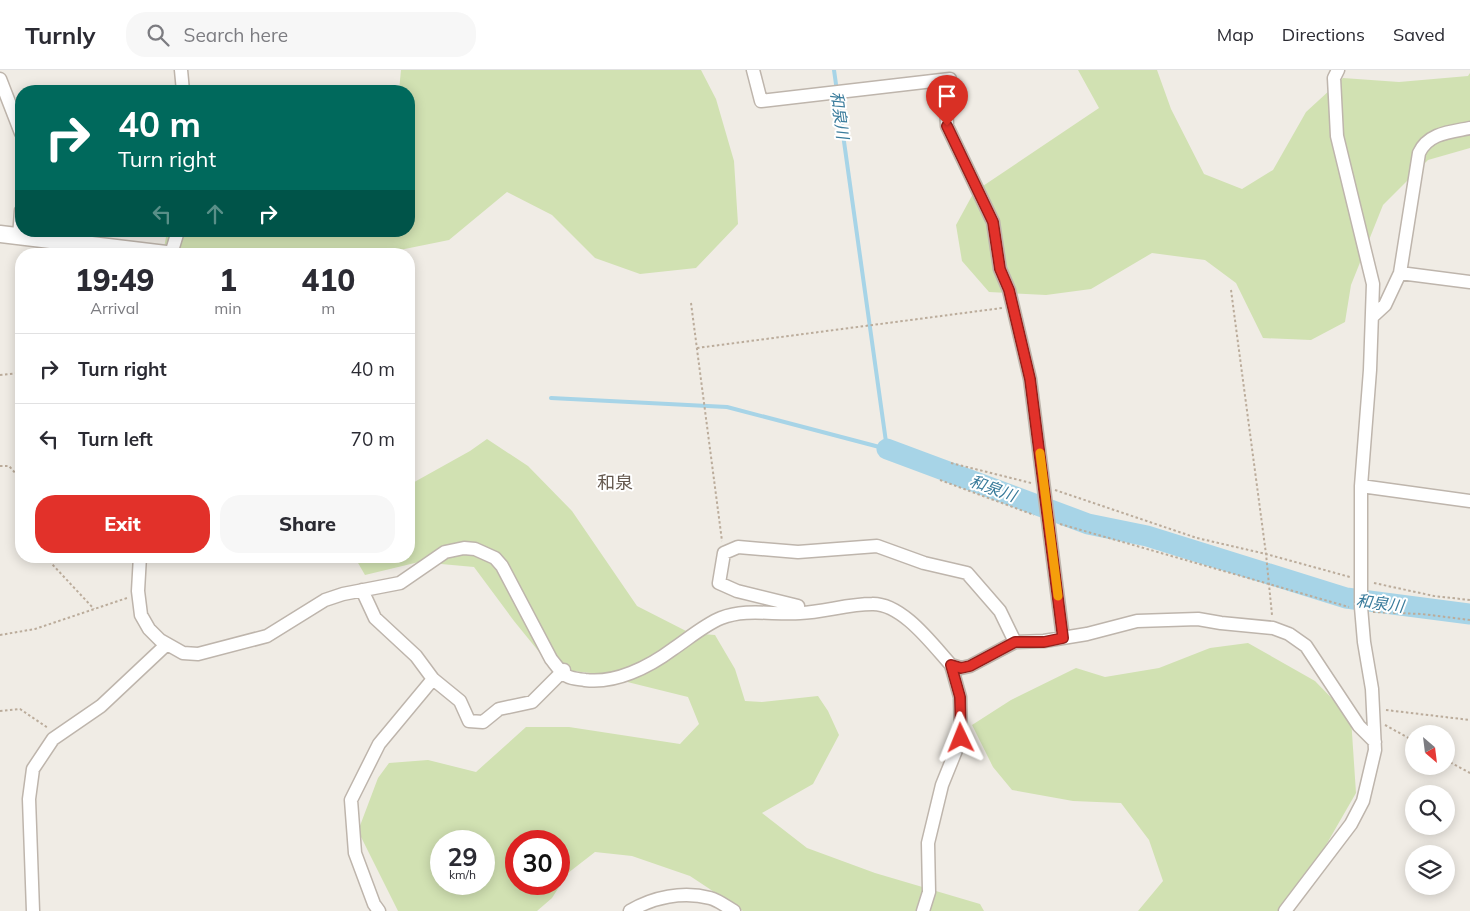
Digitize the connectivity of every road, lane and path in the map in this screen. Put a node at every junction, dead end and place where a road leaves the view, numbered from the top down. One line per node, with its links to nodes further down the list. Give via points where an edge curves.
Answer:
1 (182, 70): 5 (street)
2 (753, 70): 16 (street, via 761,101 950,78 946,100 947,126 993,222 1000,269)
3 (1338, 70): 17 (street, via 1334,78 1337,136 1373,284)
4 (0, 79): 6 (street)
5 (182, 85)
6 (15, 118)
7 (1470, 128): 12 (street, via 1441,134 1422,146)
8 (0, 234): 9 (street)
9 (15, 236)
10 (28, 237): 11 (street)
11 (117, 248)
12 (1400, 273): 13 (street); 17 (street, via 1385,304)
13 (1470, 282)
14 (1231, 290): 30 (path)
15 (691, 304): 18 (path)
16 (1013, 306): 18 (path); 25 (street, via 1030,379)
17 (1372, 317): 26 (street)
18 (697, 348): 29 (path)
19 (15, 374): 20 (path)
20 (0, 375)
21 (951, 463): 25 (path)
22 (0, 466): 23 (path, via 10,466)
23 (15, 472)
24 (940, 480): 28 (path)
25 (1044, 486): 28 (street); 30 (path, via 1197,538)
26 (1361, 486): 27 (street); 37 (street)
27 (1470, 501)
28 (1049, 520): 33 (path); 42 (street)
29 (724, 553): 36 (street, via 719,583 737,591); 43 (street, via 738,547 798,552 877,546 924,563 967,573 1000,611)
30 (1266, 554): 33 (path)
31 (51, 563): 38 (path)
32 (140, 563): 35 (street)
33 (1269, 585): 37 (path); 40 (path)
34 (362, 590): 44 (street, via 325,600 267,636 208,653 183,653); 46 (street, via 389,586 407,579 444,552 464,548 487,554 502,566 551,659); 47 (street, via 375,618 416,656)
35 (138, 594): 38 (path); 44 (street, via 141,615 148,629)
36 (798, 606)
37 (1361, 609): 39 (path); 49 (street)
38 (94, 610): 41 (path, via 35,629)
39 (1470, 620)
40 (1273, 628): 42 (street, via 1198,619 1156,619); 53 (street, via 1306,646 1359,726)
41 (0, 635)
42 (1063, 638): 43 (street)
43 (1015, 642): 45 (street, via 970,666)
44 (167, 644): 51 (street, via 100,706)
45 (951, 665): 46 (street, via 899,611 873,603 801,613 739,613 721,618 672,650 621,676 592,681 568,677); 60 (street, via 960,697 961,738 942,785 928,843 930,892)
46 (563, 671): 47 (street, via 532,702 499,709 483,722 468,721 460,701)
47 (433, 680): 57 (street, via 379,744 351,800 355,853)
48 (0, 711): 51 (path, via 20,709)
49 (1374, 714): 50 (path); 52 (path); 53 (street)
50 (1470, 720)
51 (59, 734): 56 (street, via 33,769 29,799)
52 (1405, 735)
53 (1375, 742): 61 (street, via 1363,800 1351,824)
54 (1455, 765): 55 (path)
55 (1470, 773)
56 (33, 911)
57 (379, 911)
58 (630, 911): 59 (street, via 644,902 667,896 710,898)
59 (734, 911)
60 (923, 911)
61 (1285, 911)

